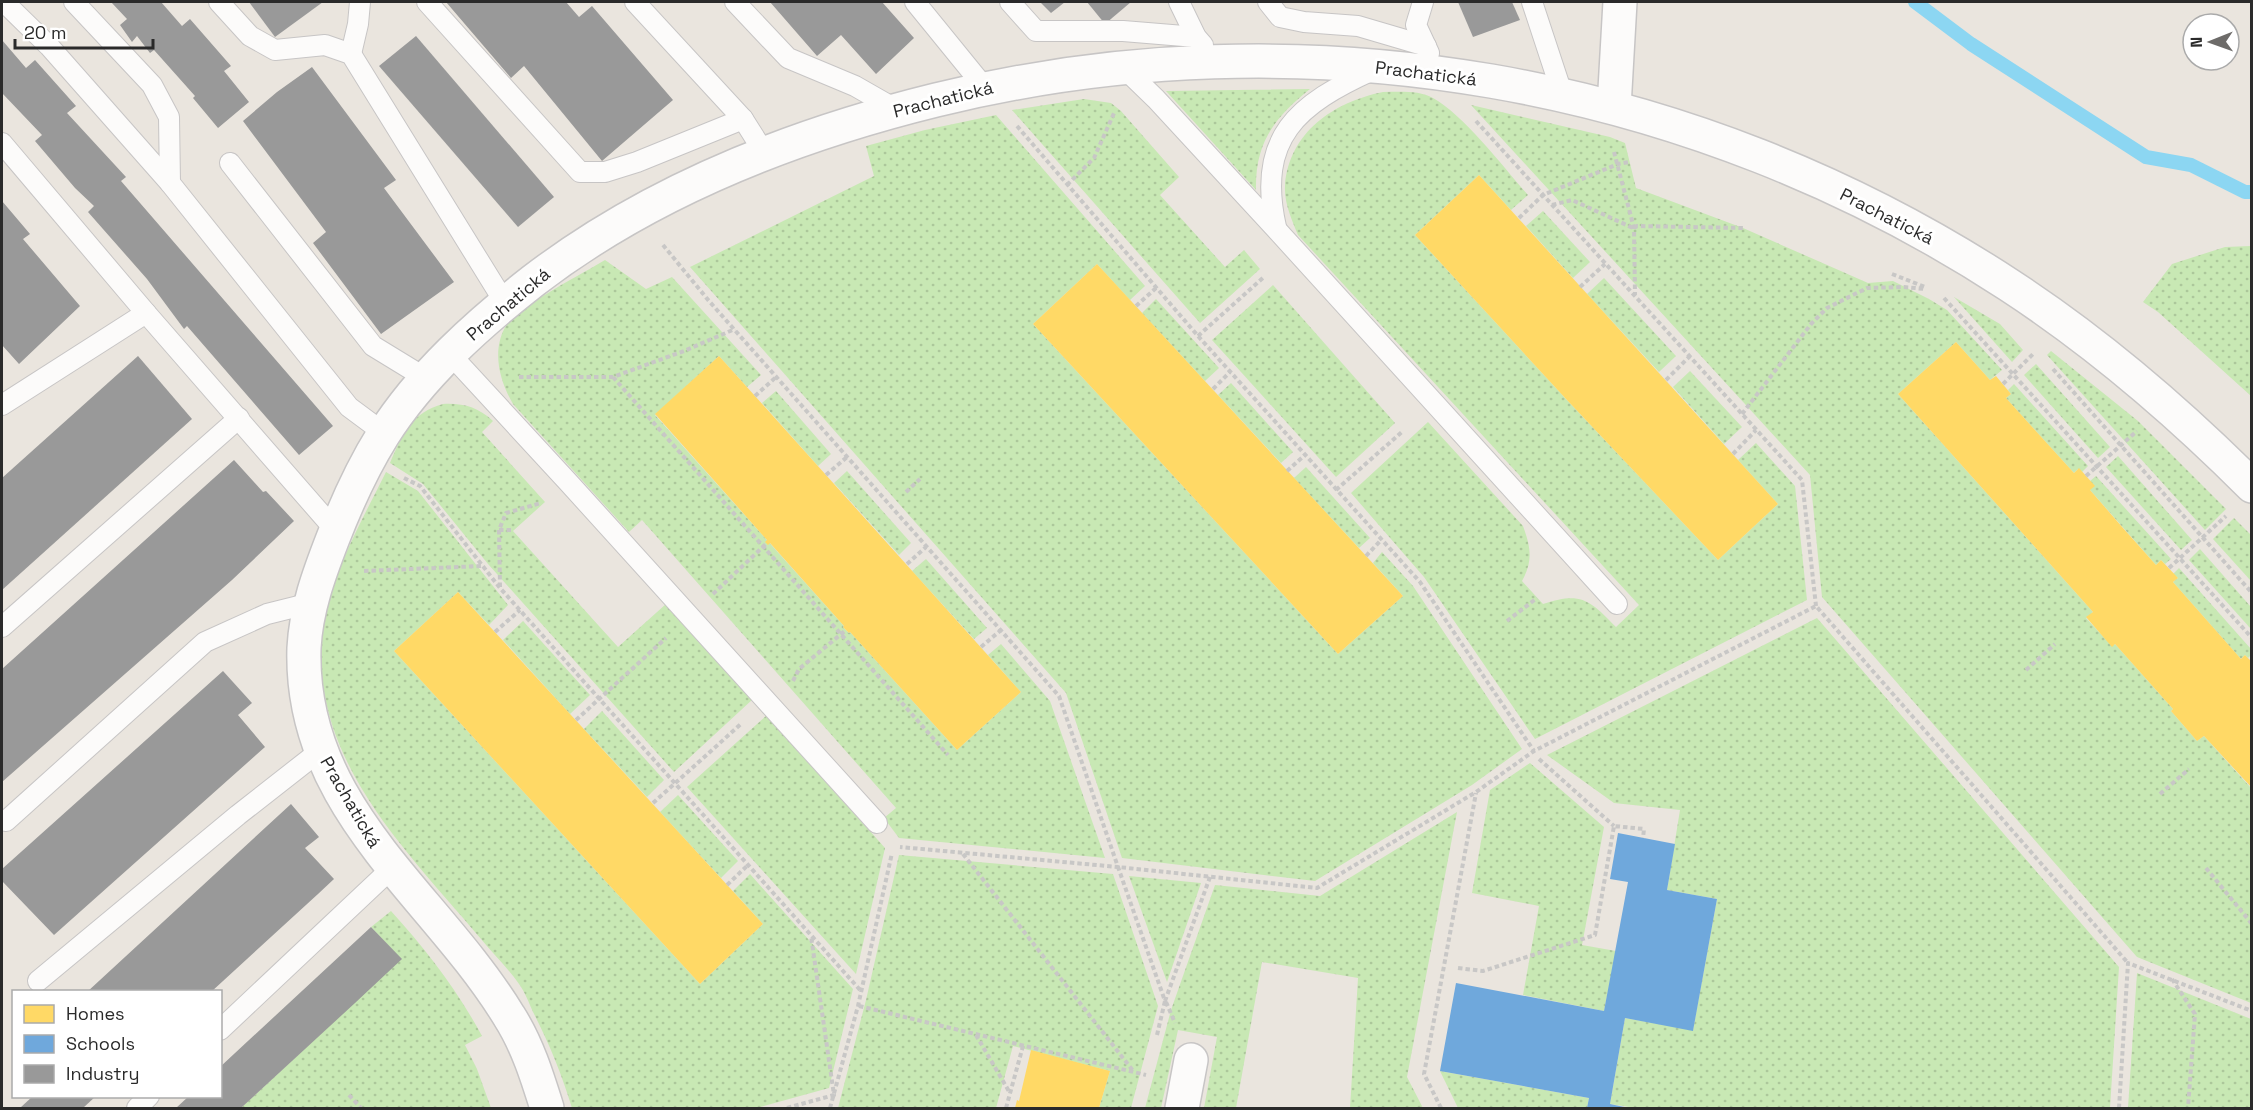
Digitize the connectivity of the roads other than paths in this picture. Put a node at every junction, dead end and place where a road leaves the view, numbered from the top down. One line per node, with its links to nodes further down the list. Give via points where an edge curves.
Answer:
1 (4, 2): 29 (lane, via 49,45)
2 (75, 2): 29 (lane, via 152,86 169,117)
3 (219, 2): 16 (lane, via 250,36 275,50 325,45)
4 (360, 2): 16 (lane)
5 (427, 2): 25 (lane, via 580,172 605,172 637,162)
6 (635, 2): 25 (lane)
7 (735, 2): 24 (lane, via 788,58 855,86)
8 (915, 2): 21 (lane)
9 (1010, 2): 15 (lane, via 1036,31 1123,31)
10 (1179, 2): 15 (lane)
11 (1268, 2): 17 (lane, via 1280,17 1358,26)
12 (1423, 2): 17 (lane, via 1416,25)
13 (1532, 2): 22 (lane)
14 (1620, 2): 23 (street)
15 (1196, 37): 18 (lane)
16 (351, 54): 31 (lane)
17 (1432, 59): 20 (street, Prachatická); 22 (street, Prachatická)
18 (1220, 61): 19 (street, Prachatická); 20 (street, Prachatická)
19 (1123, 67): 21 (street, Prachatická); 30 (lane)
20 (1381, 67): 30 (lane, via 1319,98 1299,114 1284,134 1270,176 1270,203)
21 (985, 88): 24 (street, Prachatická)
22 (1563, 96): 23 (street, Prachatická)
23 (1614, 107): 38 (street, Prachatická, via 1741,148 1918,230 2006,283 2127,371)
24 (897, 110): 27 (street, Prachatická)
25 (743, 119): 27 (lane)
26 (2, 143): 32 (lane)
27 (765, 154): 31 (street, Prachatická, via 704,179 637,214 548,270)
28 (230, 163): 34 (lane, via 373,346)
29 (170, 183): 37 (lane)
30 (1276, 229): 41 (lane)
31 (505, 303): 33 (street, Prachatická)
32 (146, 313): 35 (lane); 36 (lane)
33 (450, 354): 34 (street, Prachatická); 45 (lane)
34 (427, 379): 37 (street, Prachatická, via 401,408)
35 (3, 403)
36 (239, 417): 39 (lane); 42 (lane)
37 (377, 446): 39 (street, Prachatická)
38 (2252, 486)
39 (336, 531): 40 (street, Prachatická)
40 (311, 603): 43 (street, Prachatická, via 304,650 305,687); 44 (lane, via 267,614 205,642)
41 (1617, 604)
42 (2, 627)
43 (321, 750): 46 (street, Prachatická, via 356,817); 47 (lane)
44 (6, 821)
45 (877, 824)
46 (392, 868): 48 (lane); 50 (street, Prachatická, via 482,975 510,1017 525,1044)
47 (38, 981)
48 (222, 1027)
49 (1191, 1060): 51 (street)
50 (547, 1108)
51 (1182, 1108)

